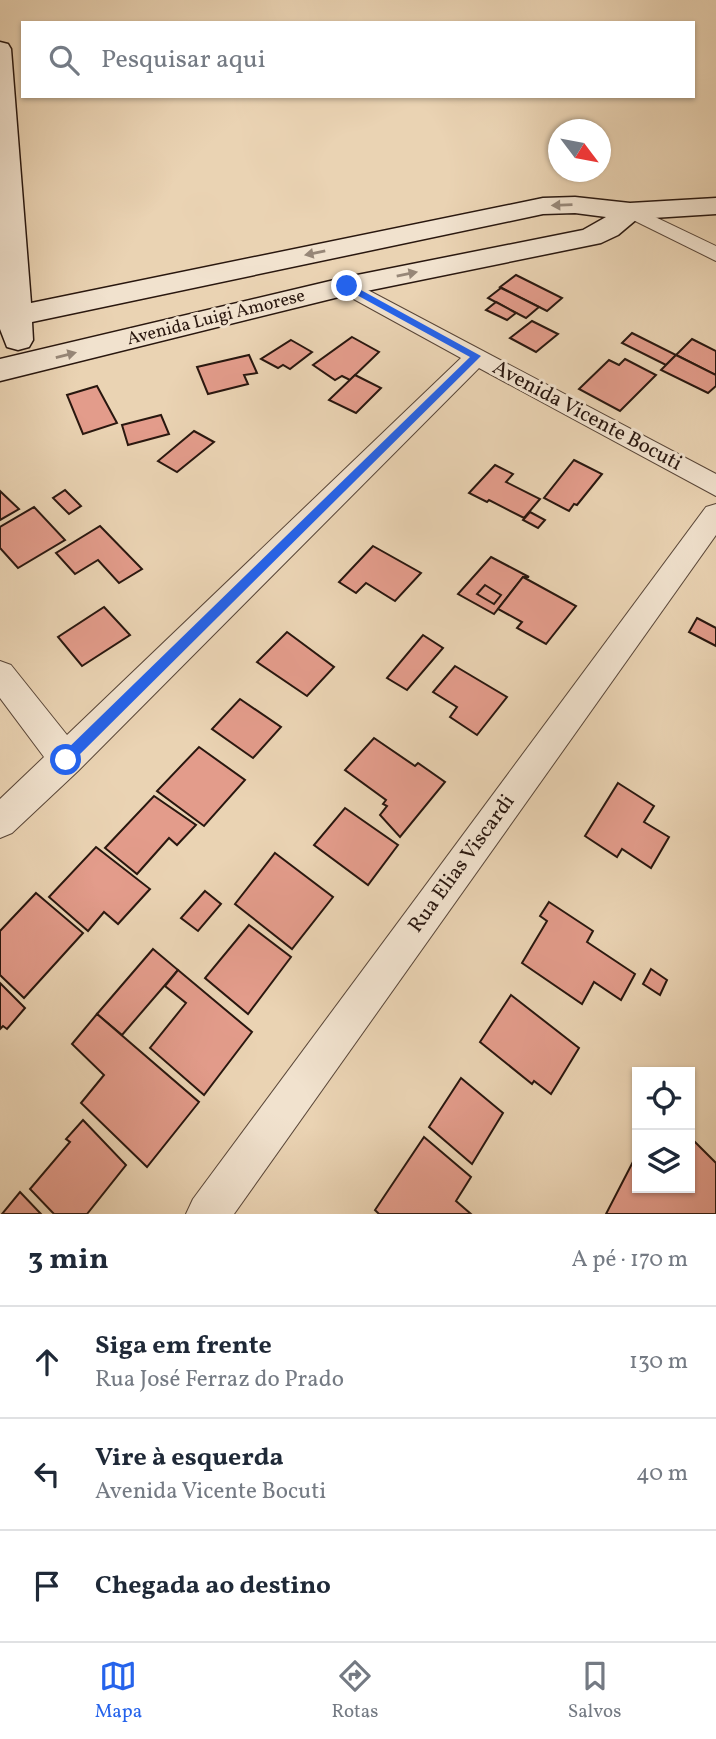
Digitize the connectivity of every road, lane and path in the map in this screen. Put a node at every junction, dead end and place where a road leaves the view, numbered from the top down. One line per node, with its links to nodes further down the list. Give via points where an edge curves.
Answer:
1 (0, 49): 6 (street)
2 (716, 206): 3 (street, Avenida Luigi Amorese)
3 (630, 211): 4 (street); 5 (street, Avenida Luigi Amorese, one-way to 3, via 592,237); 6 (street, Avenida Luigi Amorese, one-way to 6, via 543,206)
4 (716, 254)
5 (347, 286): 7 (street, Avenida Vicente Bocuti); 8 (street, Avenida Luigi Amorese, one-way to 5)
6 (8, 317): 8 (street)
7 (477, 356): 9 (street, Avenida Vicente Bocuti); 12 (street)
8 (10, 368)
9 (716, 486)
10 (716, 514): 14 (street, Rua Elias Viscardi)
11 (0, 674): 12 (street)
12 (66, 760): 13 (street)
13 (0, 822)
14 (208, 1214)

